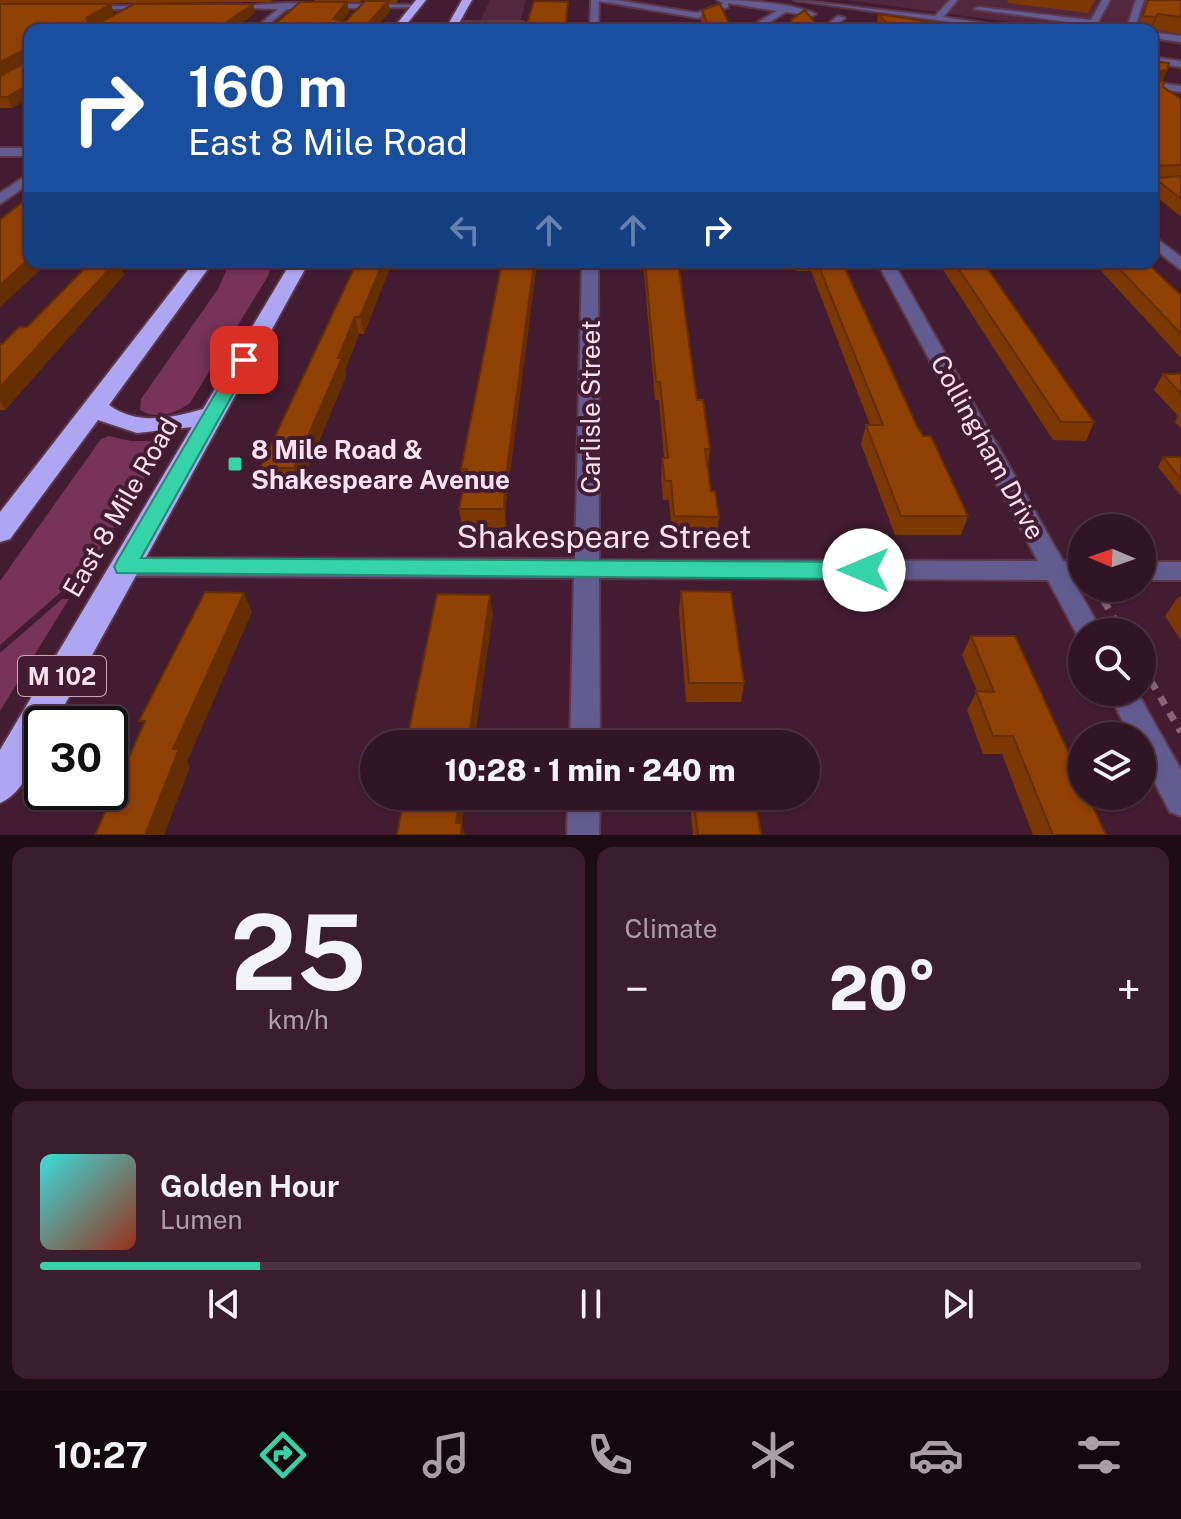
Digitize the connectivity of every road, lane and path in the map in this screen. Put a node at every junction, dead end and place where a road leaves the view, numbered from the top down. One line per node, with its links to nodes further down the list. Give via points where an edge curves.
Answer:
1 (147, 0): 18 (street)
2 (293, 0): 16 (street)
3 (467, 0): 31 (highway)
4 (595, 0): 33 (street)
5 (602, 0): 12 (street, via 704,16)
6 (721, 0): 12 (street)
7 (800, 0): 22 (street); 24 (street)
8 (954, 0): 24 (street)
9 (987, 0): 20 (street)
10 (1106, 0): 39 (street)
11 (1140, 0): 40 (street)
12 (732, 2): 22 (street)
13 (366, 4): 14 (street); 16 (street); 25 (street)
14 (418, 4): 30 (highway)
15 (210, 7): 16 (street)
16 (285, 7): 29 (street)
17 (76, 8): 18 (street)
18 (135, 8): 19 (street); 28 (street)
19 (163, 8)
20 (978, 9): 27 (street); 38 (street)
21 (528, 10): 32 (street)
22 (785, 10): 23 (street); 34 (street)
23 (841, 18): 26 (street); 35 (street)
24 (937, 18): 27 (street); 36 (street)
25 (351, 20)
26 (856, 20)
27 (963, 22): 37 (street)
28 (108, 23)
29 (264, 24)
30 (402, 24)
31 (454, 24)
32 (523, 24)
33 (594, 24)
34 (768, 24)
35 (832, 24)
36 (939, 24)
37 (979, 24)
38 (1079, 24)
39 (1093, 24)
40 (1132, 24)
41 (1158, 36): 42 (street)
42 (1181, 39)
43 (1158, 47): 44 (street)
44 (1181, 50)
45 (1158, 61): 46 (street)
46 (1181, 64)
47 (1158, 86): 48 (street)
48 (1181, 89)
49 (0, 152): 50 (street)
50 (24, 152)
51 (24, 182): 52 (street)
52 (0, 200)
53 (1158, 244): 54 (street)
54 (1181, 265)
55 (199, 268): 59 (highway)
56 (297, 268): 60 (highway, East 8 Mile Road / M 102)
57 (590, 268): 63 (street, Carlisle Street)
58 (888, 268): 64 (street, Collingham Drive)
59 (95, 406): 60 (highway, via 116,422 143,427); 61 (highway)
60 (213, 414): 62 (highway, East 8 Mile Road / M 102)
61 (0, 532)
62 (125, 567): 63 (street, Shakespeare Street); 73 (highway, East 8 Mile Road / M 102)
63 (589, 570): 64 (street, Shakespeare Street); 71 (street, Carlisle Street)
64 (1056, 571): 65 (street, Shakespeare Street); 68 (street, Collingham Drive)
65 (1068, 571)
66 (1156, 571): 67 (street)
67 (1181, 571)
68 (1081, 618)
69 (1156, 690): 72 (path)
70 (1130, 706): 74 (street)
71 (585, 730)
72 (1181, 732)
73 (0, 785)
74 (1181, 801)
75 (584, 810): 76 (street)
76 (583, 835)

